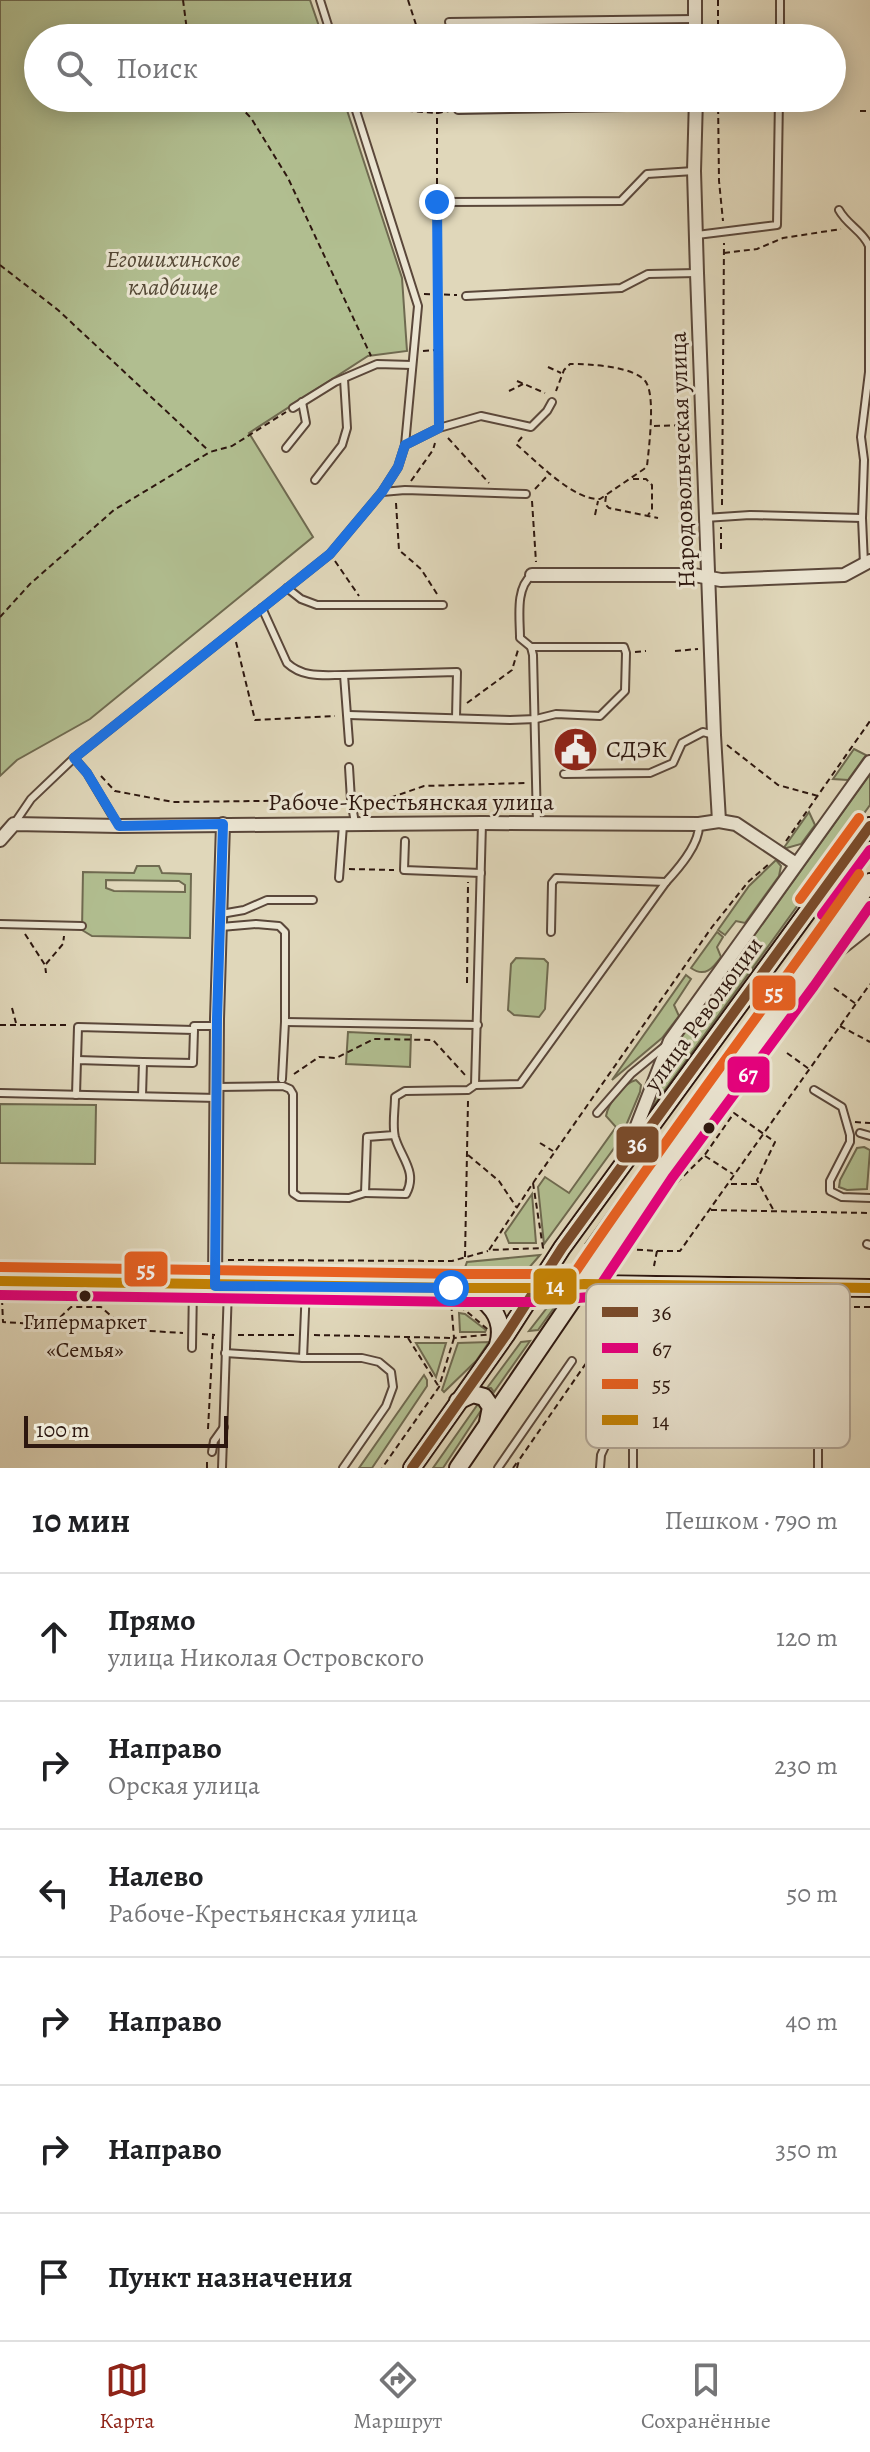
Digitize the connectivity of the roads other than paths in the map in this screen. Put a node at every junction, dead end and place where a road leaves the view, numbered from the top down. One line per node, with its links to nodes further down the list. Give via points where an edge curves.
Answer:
1 (320, 0): 6 (lane)
2 (695, 0): 4 (street)
3 (780, 0): 8 (lane)
4 (695, 19): 5 (lane); 7 (street)
5 (449, 22)
6 (328, 24)
7 (695, 24)
8 (780, 24)
9 (356, 112): 18 (lane, via 418,306)
10 (696, 112): 12 (street, Народовольческая улица)
11 (779, 112): 15 (lane, via 777,225)
12 (694, 171): 13 (lane, via 647,174 621,201); 15 (street, Народовольческая улица)
13 (446, 202)
14 (839, 210): 29 (lane, via 869,246)
15 (697, 235): 16 (street, Народовольческая улица)
16 (697, 273): 17 (lane, via 648,274 621,288); 28 (street, Народовольческая улица)
17 (466, 296)
18 (412, 365): 19 (lane, via 377,364); 23 (lane)
19 (344, 379): 20 (lane); 25 (lane, via 347,428 342,445)
20 (302, 402): 22 (lane); 24 (lane, via 306,423)
21 (552, 402): 23 (lane, via 531,427 481,416)
22 (293, 408)
23 (405, 445): 26 (lane)
24 (286, 448)
25 (315, 480)
26 (382, 492): 27 (lane); 33 (lane, via 330,554)
27 (526, 494)
28 (705, 518): 29 (lane); 32 (street, Народовольческая улица)
29 (862, 518): 30 (lane)
30 (867, 563): 32 (street, via 844,575)
31 (534, 575): 32 (street); 36 (lane, via 521,589 520,638)
32 (708, 577): 41 (street, Народовольческая улица)
33 (287, 588): 34 (lane, via 317,605); 35 (lane)
34 (443, 605)
35 (262, 608): 37 (lane, via 294,670); 43 (lane)
36 (531, 647): 40 (lane); 40 (lane, via 624,647 626,653 625,691 600,716 556,714)
37 (344, 675): 38 (lane); 39 (lane, via 457,672)
38 (349, 715): 39 (lane); 42 (lane)
39 (456, 718): 40 (lane)
40 (536, 719): 51 (lane)
41 (714, 735): 46 (lane, via 703,732 682,743 673,763 650,773); 47 (street, Народовольческая улица)
42 (349, 742)
43 (74, 758): 49 (lane, via 31,799); 54 (lane)
44 (870, 762): 58 (street)
45 (349, 767): 53 (lane)
46 (564, 774)
47 (719, 821): 52 (street, Рабоче-Крестьянская улица); 58 (street, via 736,824)
48 (482, 823): 51 (street, Рабоче-Крестьянская улица); 53 (street, Рабоче-Крестьянская улица); 59 (lane)
49 (14, 824): 54 (street, Рабоче-Крестьянская улица); 56 (street)
50 (223, 824): 53 (street, Рабоче-Крестьянская улица); 54 (street, Рабоче-Крестьянская улица); 64 (street)
51 (537, 824): 52 (street, Рабоче-Крестьянская улица)
52 (699, 824): 61 (lane, via 700,832)
53 (349, 825): 60 (lane)
54 (119, 826)
55 (870, 826): 88 (main road, улица Революции)
56 (0, 840)
57 (405, 841): 59 (lane, via 404,870)
58 (796, 864): 74 (street)
59 (481, 873): 71 (lane)
60 (339, 878)
61 (666, 882): 68 (lane, via 556,878); 78 (lane, via 520,1084)
62 (870, 882): 69 (main road)
63 (313, 900): 64 (lane, via 267,900)
64 (221, 920): 70 (lane, via 279,926 285,932); 73 (street)
65 (0, 924): 67 (lane)
66 (870, 925): 69 (street)
67 (82, 926)
68 (551, 932)
69 (803, 978): 92 (main road)
70 (285, 1022): 71 (lane); 77 (lane)
71 (478, 1025): 78 (lane)
72 (194, 1026): 73 (lane)
73 (217, 1026): 80 (street)
74 (670, 1041): 84 (lane); 88 (street)
75 (77, 1060): 76 (lane); 76 (lane, via 78,1027 194,1030 193,1063); 82 (lane)
76 (143, 1062): 83 (lane)
77 (282, 1079)
78 (475, 1085): 86 (lane, via 468,1090 405,1091 395,1097)
79 (814, 1090): 90 (lane, via 842,1107 850,1135 830,1191)
80 (217, 1092): 83 (lane); 89 (lane, via 290,1089 293,1193 349,1198); 94 (street, via 216,1261)
81 (0, 1093): 82 (lane)
82 (76, 1095): 83 (lane)
83 (142, 1096)
84 (597, 1113)
85 (860, 1133): 87 (lane)
86 (394, 1135): 89 (lane, via 367,1137); 89 (lane, via 411,1176 406,1194)
87 (870, 1136)
88 (623, 1164): 98 (main road, улица Революции)
89 (365, 1193)
90 (870, 1198)
91 (0, 1281): 93 (main road)
92 (584, 1284): 98 (main road); 106 (main road)
93 (193, 1286): 94 (main road); 101 (lane)
94 (221, 1286): 95 (main road); 102 (lane)
95 (306, 1287): 97 (main road); 103 (lane)
96 (850, 1287): 99 (main road)
97 (463, 1288): 98 (main road); 100 (main road, via 489,1304 496,1315 501,1335)
98 (536, 1288): 100 (main road, улица Революции)
99 (870, 1288)
100 (497, 1347): 105 (main road, улица Революции)
101 (192, 1348)
102 (225, 1353): 103 (lane); 107 (lane)
103 (303, 1358): 111 (lane, via 362,1358 391,1372 393,1387 386,1406)
104 (572, 1361): 114 (lane)
105 (458, 1401): 106 (main road, via 473,1394 484,1397 491,1407); 112 (main road, улица Революции)
106 (488, 1423): 113 (main road)
107 (224, 1427): 109 (lane); 110 (lane)
108 (604, 1448): 115 (lane)
109 (209, 1453)
110 (222, 1468)
111 (343, 1468)
112 (412, 1468)
113 (458, 1468)
114 (498, 1468)
115 (600, 1468)

